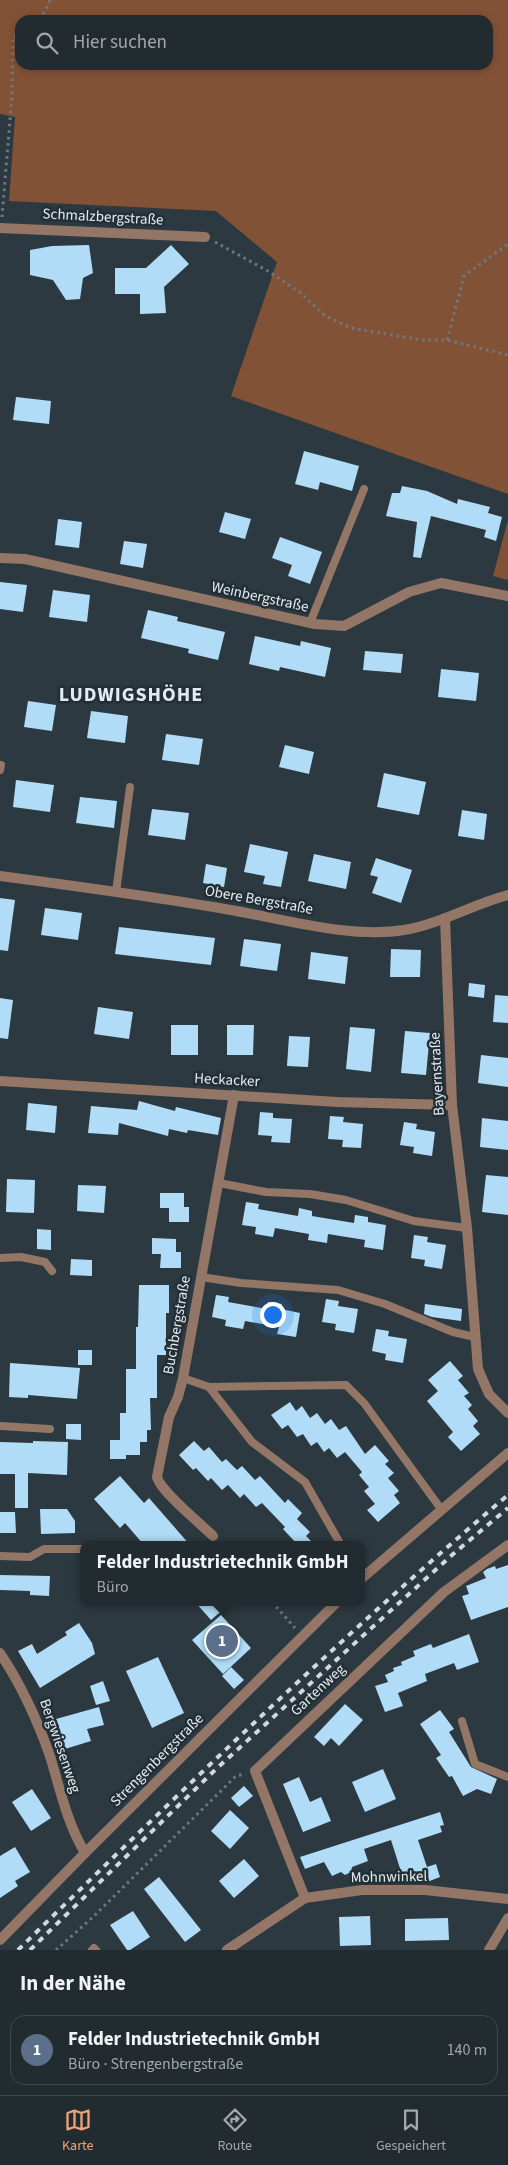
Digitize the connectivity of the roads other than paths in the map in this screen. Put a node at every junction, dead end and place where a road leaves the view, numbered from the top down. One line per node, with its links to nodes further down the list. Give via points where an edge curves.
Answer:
1 (1, 228): 2 (street, Schmalzbergstraße)
2 (205, 237)
3 (364, 489): 6 (lane)
4 (0, 558): 6 (street, Weinbergstraße, via 34,561)
5 (508, 596): 6 (street, Weinbergstraße, via 441,583 409,592 344,626)
6 (310, 623)
7 (1, 765): 8 (lane)
8 (0, 770)
9 (130, 787): 11 (lane)
10 (0, 876): 11 (street, Obere Bergstraße)
11 (116, 892): 13 (street, Obere Bergstraße, via 346,931 405,930)
12 (508, 895): 13 (street, Obere Bergstraße)
13 (445, 918): 16 (street, Bayernstraße)
14 (0, 1081): 15 (street, Heckacker)
15 (234, 1095): 16 (street, Heckacker); 17 (street, Buchbergstraße)
16 (452, 1105): 18 (street, Bayernstraße)
17 (219, 1184): 18 (lane, via 346,1200 414,1221); 21 (street, Buchbergstraße)
18 (467, 1228): 22 (street, Bayernstraße)
19 (0, 1258): 20 (lane, via 21,1257 45,1262)
20 (52, 1271)
21 (201, 1277): 22 (lane, via 338,1290 385,1304 452,1332); 23 (street, Buchbergstraße)
22 (475, 1337): 25 (street, Bayernstraße, via 478,1369 489,1394)
23 (183, 1378): 24 (lane); 30 (street, Buchbergstraße, via 169,1417 157,1477 166,1492)
24 (209, 1387): 29 (lane, via 346,1385 364,1403); 31 (lane, via 252,1442 305,1482)
25 (508, 1412)
26 (0, 1426): 27 (lane)
27 (50, 1429)
28 (508, 1453): 29 (street)
29 (441, 1509): 35 (street)
30 (213, 1536)
31 (340, 1541)
32 (508, 1545): 41 (street, Gartenweg, via 444,1592 255,1771)
33 (80, 1548): 34 (lane, via 44,1548 30,1557)
34 (0, 1556)
35 (365, 1571)
36 (333, 1606): 40 (street, Strengenbergstraße)
37 (0, 1653): 40 (street, Bergwiesenweg, via 21,1685 36,1717 70,1821)
38 (462, 1721): 39 (lane, via 475,1764)
39 (508, 1777)
40 (85, 1852): 44 (street, Strengenbergstraße)
41 (305, 1898): 42 (street, Mohnwinkel, via 362,1890 424,1890); 45 (street, Mohnwinkel)
42 (508, 1899)
43 (508, 1918): 46 (street)
44 (0, 1940)
45 (227, 1950)
46 (489, 1950)

